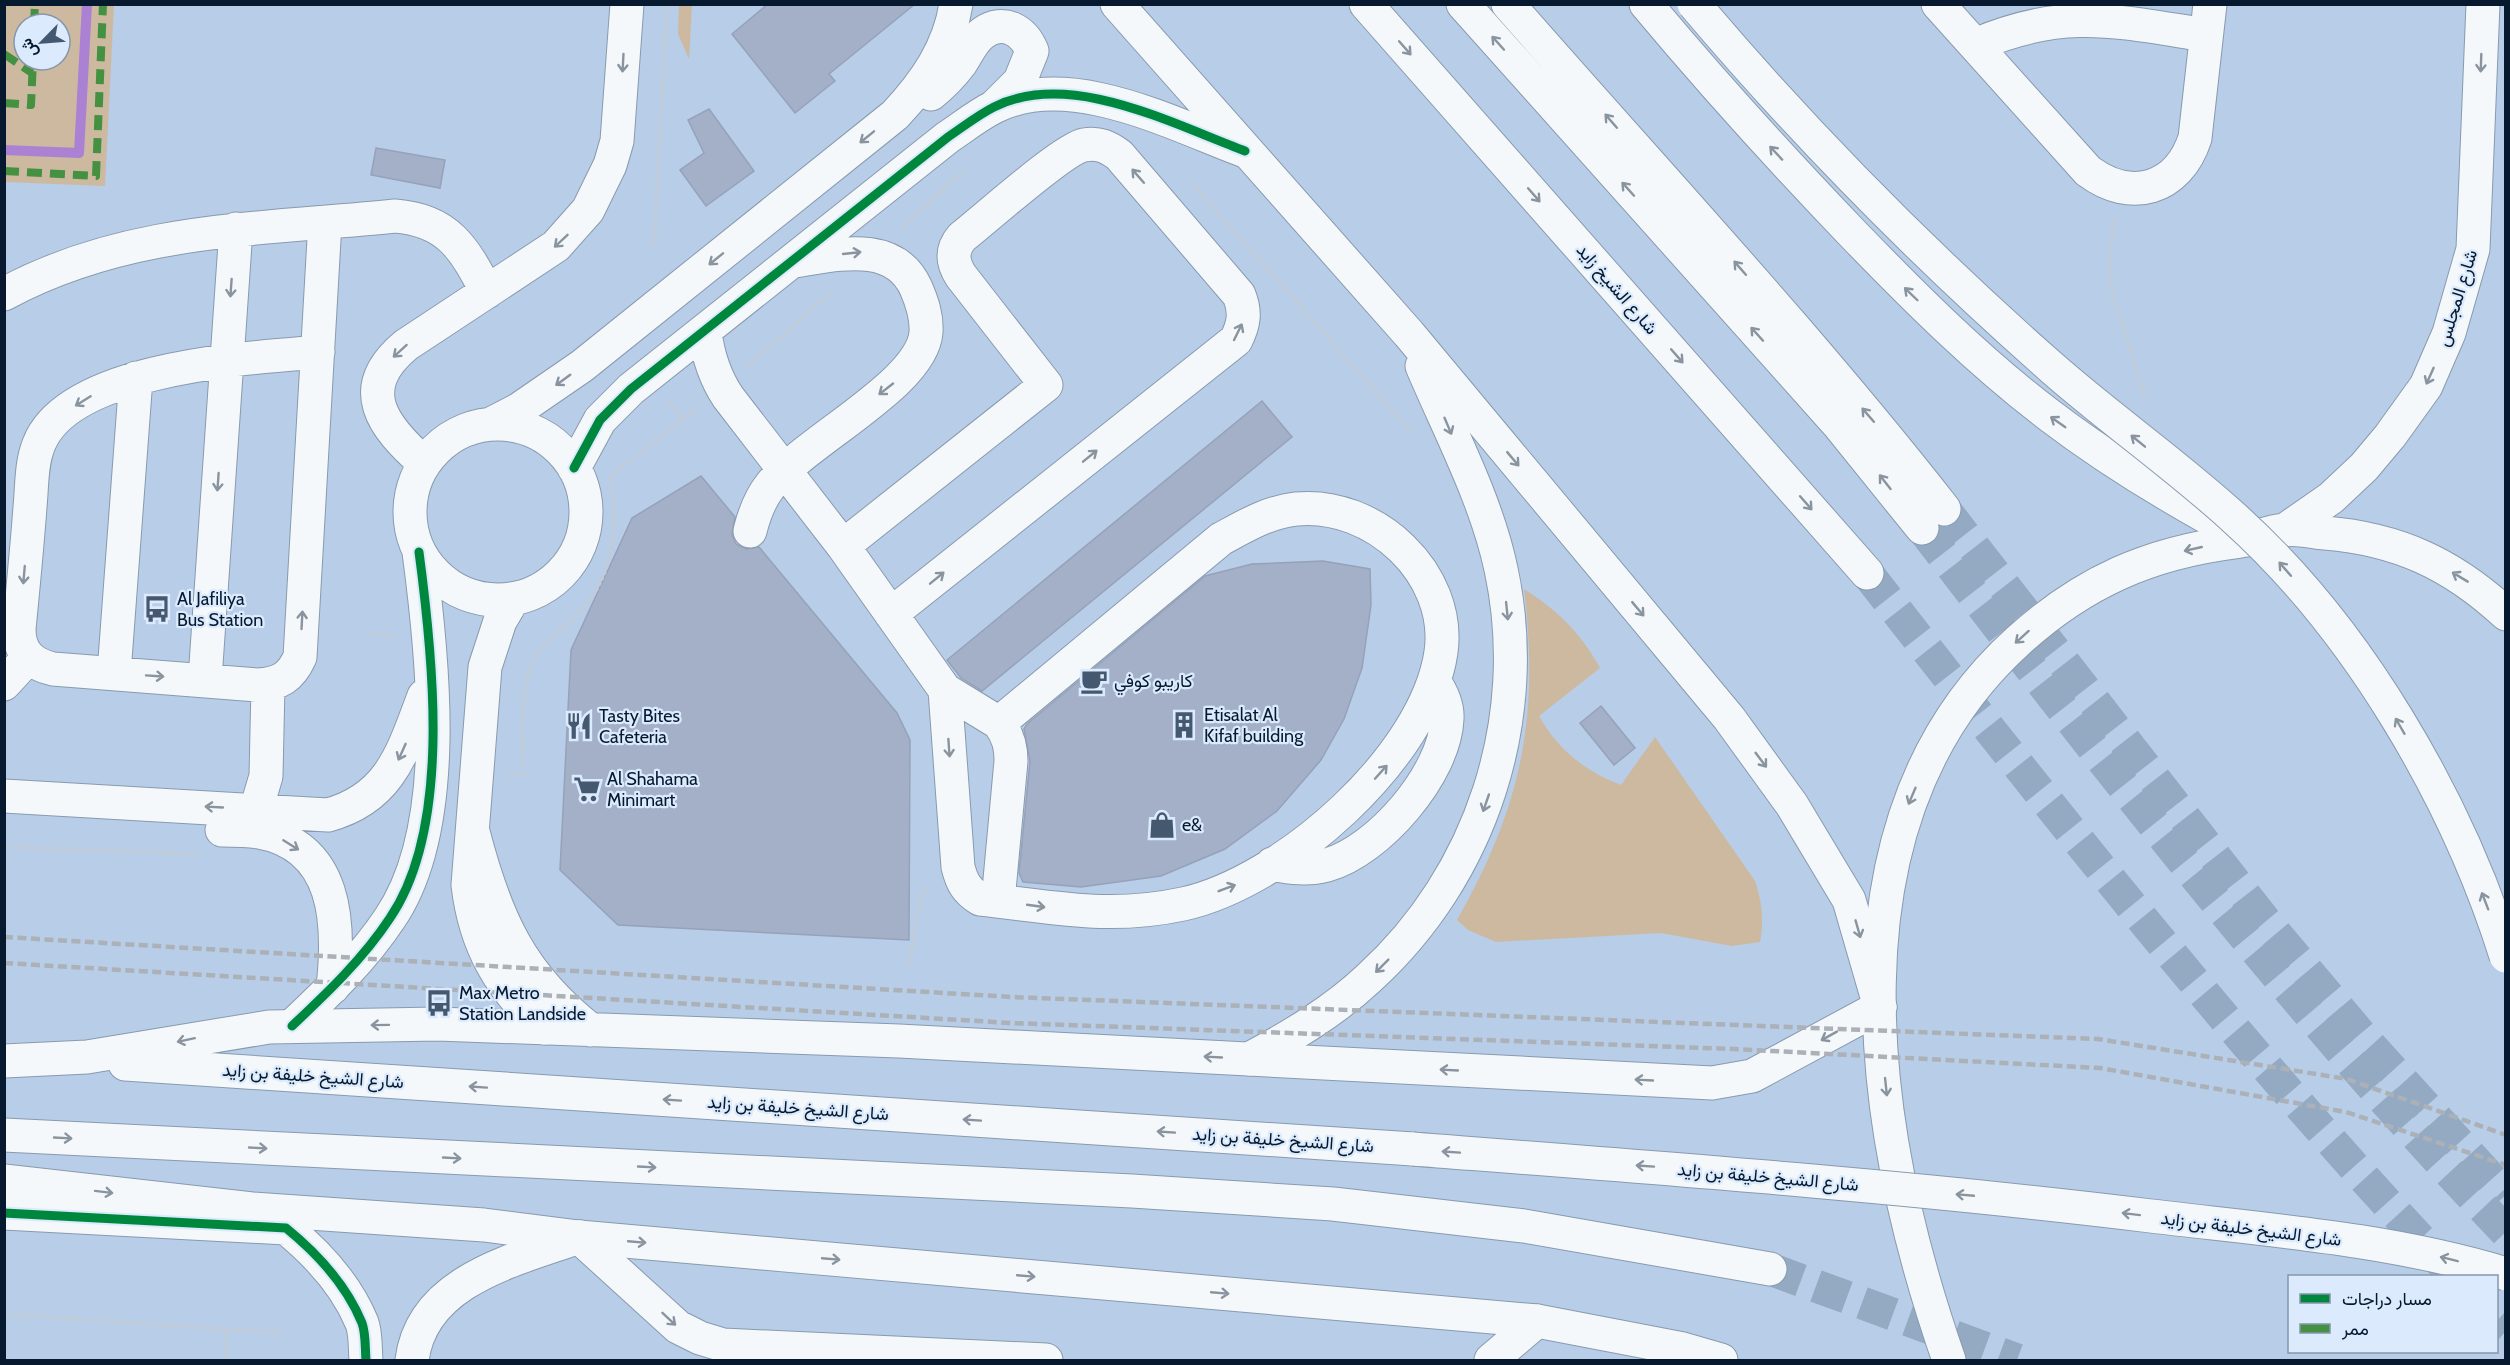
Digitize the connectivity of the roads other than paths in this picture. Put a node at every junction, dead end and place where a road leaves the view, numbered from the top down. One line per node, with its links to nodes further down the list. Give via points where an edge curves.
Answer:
1 (627, 4): 19 (main road, one-way to 19, via 616,141 600,189 573,229 556,246)
2 (956, 4): 14 (main road, via 948,38 934,66)
3 (1117, 4): 15 (main road)
4 (1366, 4): 35 (main road, شارع الشيخ زايد, one-way to 35)
5 (1463, 4): 6 (main road, via 1838,424 1933,518 1816,355)
6 (1508, 4)
7 (1646, 4): 32 (main road, one-way to 7, via 2141,480 2050,415 1981,358 1828,208)
8 (1694, 4): 54 (main road, one-way to 8, bridge, via 2462,846 2423,766 2353,652 2316,604 2235,518 2052,367 1916,241 1807,131)
9 (1938, 4): 12 (main road)
10 (2483, 4): 30 (main road, شارع المجلس, one-way to 30, via 2473,249 2449,333 2426,386 2390,436 2331,498)
11 (2208, 20): 12 (main road, via 2063,20 2033,24); 12 (main road, via 2190,154 2168,178 2154,186 2136,189 2119,188 2088,171)
12 (1975, 45)
13 (995, 106): 14 (main road, via 1020,81 1032,51 1026,37 1013,28 998,27 984,33 940,87); 15 (main road, via 1023,98 1079,94 1108,100); 18 (main road, via 948,137)
14 (895, 115): 26 (main road, one-way to 26, via 582,366 528,404)
15 (1245, 151): 22 (main road)
16 (325, 222): 17 (main road); 19 (main road, via 395,216 438,226 465,254); 23 (main road)
17 (236, 229): 20 (main road, via 162,238 112,250 63,266); 24 (main road, one-way to 24)
18 (794, 261): 21 (main road); 29 (main road, one-way to 29, via 861,252 892,260 912,279 924,307 926,333 915,360 896,381)
19 (487, 292): 27 (main road, one-way to 27, via 406,345 394,355 382,376 378,400 383,416 397,439)
20 (4, 294)
21 (705, 332): 28 (main road, via 615,403 585,443); 29 (main road, via 708,353 722,387)
22 (1409, 334): 56 (main road, one-way to 56, via 1773,776 1850,900); 61 (main road, one-way to 61, via 1478,497 1501,568 1510,642 1506,729 1496,771 1466,850 1424,919 1398,950 1344,999 1292,1036)
23 (318, 352): 24 (main road); 45 (main road, one-way to 23, via 287,677 300,657)
24 (226, 362): 25 (main road); 42 (main road, one-way to 42)
25 (136, 378): 39 (main road, one-way to 39, via 97,392 59,417 38,446 19,629 19,640); 40 (main road)
26 (490, 424): 27 (main road, via 465,430 442,443); 28 (main road, via 515,426 538,434 558,448)
27 (424, 463): 34 (main road, via 412,491 410,522)
28 (574, 468): 36 (main road, via 585,501 583,537 566,569 539,591)
29 (785, 469): 31 (main road, via 757,507); 33 (main road)
30 (2285, 530): 32 (main road); 38 (main road, one-way to 30, via 2477,587 2397,545 2354,535)
31 (750, 531)
32 (2251, 540): 56 (main road, one-way to 56, via 2153,558 2097,582 2046,615 2001,656 1962,703 1930,756 1903,823 1890,871 1882,920)
33 (843, 546): 37 (main road); 37 (main road, one-way to 33, via 1236,340 1244,318 1239,295 1119,155 1097,144 1072,150 962,237 953,261 961,276 1046,385)
34 (419, 552): 36 (main road, via 440,579 470,597); 41 (main road)
35 (1868, 573)
36 (513, 599): 51 (main road, via 500,621 485,667)
37 (891, 614): 46 (main road)
38 (2505, 614)
39 (28, 658): 40 (main road, via 53,669); 44 (main road)
40 (114, 673): 42 (main road, one-way to 42)
41 (432, 678): 49 (main road, one-way to 49, via 392,772 361,802 328,815); 55 (main road, via 428,808 420,856 391,918)
42 (205, 680): 45 (main road)
43 (1434, 681): 47 (main road, via 1441,651 1441,620 1433,590 1415,561 1390,537 1365,522 1330,510 1296,509 1260,518 1221,539); 52 (main road, one-way to 43, via 1304,844 1344,810 1388,765); 52 (main road, via 1446,706 1444,735 1420,791 1391,824 1329,864 1291,868)
44 (4, 684)
45 (268, 685): 49 (main road, via 266,776)
46 (945, 690): 47 (main road); 53 (main road, one-way to 53, via 961,881 980,899)
47 (999, 723): 53 (main road, via 1011,750)
48 (4, 796): 49 (main road, one-way to 48)
49 (256, 810)
50 (4, 818): 55 (main road, one-way to 55, via 259,832 292,845 317,868 332,900 338,942)
51 (473, 832): 58 (main road, via 468,885 478,937 504,987); 59 (main road, via 491,893 524,961 545,989)
52 (1272, 864): 53 (main road, one-way to 52, via 1078,912 1125,913 1185,903 1247,879)
53 (998, 901)
54 (2505, 956)
55 (333, 987): 57 (main road)
56 (1880, 1008): 61 (main road, شارع الشيخ خليفة بن زايد, one-way to 61, via 1752,1076 1712,1083); 78 (main road, one-way to 78, via 1892,1141 1904,1205 1918,1268)
57 (292, 1026): 58 (main road, شارع الشيخ خليفة بن زايد, one-way to 57, via 438,1024); 60 (main road, شارع الشيخ خليفة بن زايد, one-way to 60)
58 (545, 1028): 59 (main road, شارع الشيخ خليفة بن زايد)
59 (591, 1030): 61 (main road, شارع الشيخ خليفة بن زايد, one-way to 59)
60 (55, 1059): 62 (main road, شارع الشيخ خليفة بن زايد); 70 (main road, شارع الشيخ خليفة بن زايد, one-way to 60, bridge, via 2424,1253 2330,1238 2023,1200 1711,1172)
61 (1249, 1059)
62 (4, 1061)
63 (4, 1135): 69 (main road, one-way to 69, via 1333,1204 1524,1226)
64 (4, 1181): 66 (main road, one-way to 66, via 252,1209)
65 (4, 1213): 67 (main road)
66 (484, 1225): 67 (main road, via 450,1235 407,1240); 68 (main road)
67 (286, 1228): 73 (main road, via 335,1275 362,1325)
68 (579, 1237): 71 (main road, one-way to 71); 74 (main road, via 495,1268 441,1299 427,1319); 75 (main road, one-way to 75, via 678,1327 723,1345)
69 (1770, 1269)
70 (2505, 1274)
71 (1538, 1322): 72 (main road); 76 (main road)
72 (1695, 1355): 77 (main road)
73 (366, 1360)
74 (412, 1360)
75 (1046, 1360)
76 (1491, 1360)
77 (1721, 1360)
78 (1949, 1360)

